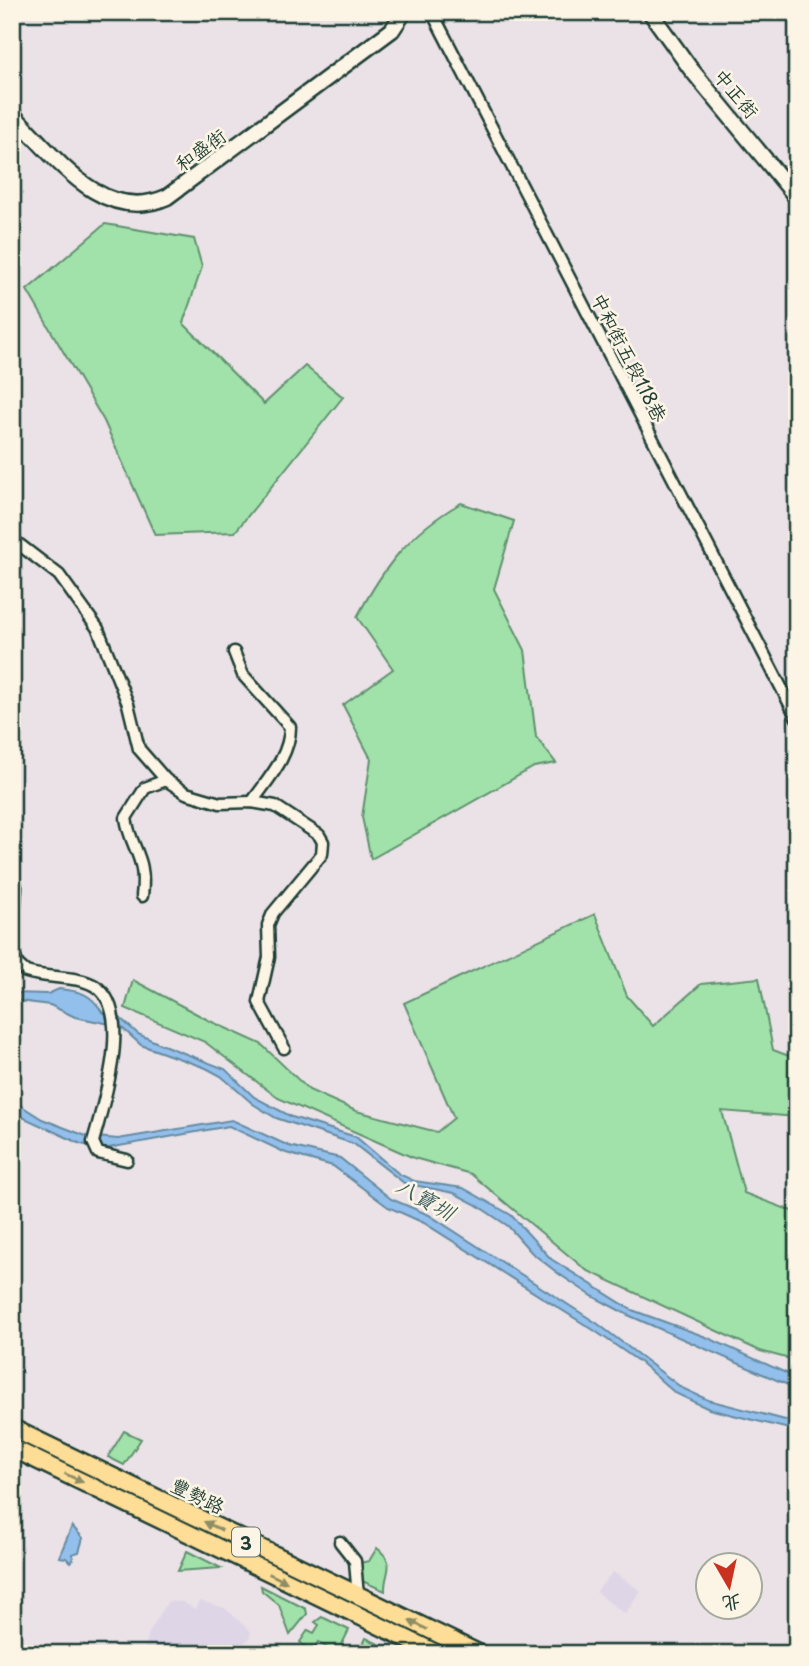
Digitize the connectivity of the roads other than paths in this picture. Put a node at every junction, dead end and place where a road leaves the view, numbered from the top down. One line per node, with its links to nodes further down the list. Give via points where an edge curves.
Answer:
1 (404, 12): 4 (main road, 和盛街, via 393,30 339,72 154,203 121,205 94,193)
2 (432, 12): 8 (street, 中和街五段118巷)
3 (650, 12): 5 (main road, 中正街)
4 (12, 114)
5 (797, 198)
6 (12, 540): 9 (street, via 59,575 99,629 128,704 139,749)
7 (234, 652): 10 (street, via 243,675 290,727 283,757)
8 (797, 718)
9 (166, 780): 10 (street, via 186,793 220,803); 12 (street, via 145,788 126,818 141,853)
10 (252, 802): 14 (street, via 275,806 319,835 325,849 268,925 270,957 259,1002)
11 (12, 875): 13 (street, via 16,887)
12 (142, 896)
13 (12, 950): 15 (street, via 26,972 93,985 106,998 115,1028 113,1064 93,1142 98,1153)
14 (284, 1048)
15 (127, 1160)
16 (12, 1428): 19 (main road, 豐勢路 / 3, one-way to 16)
17 (12, 1448): 20 (main road, 豐勢路 / 3, one-way to 20)
18 (340, 1542): 19 (street, via 355,1561)
19 (358, 1597): 21 (main road, 豐勢路 / 3, one-way to 19)
20 (438, 1654)
21 (480, 1654)

